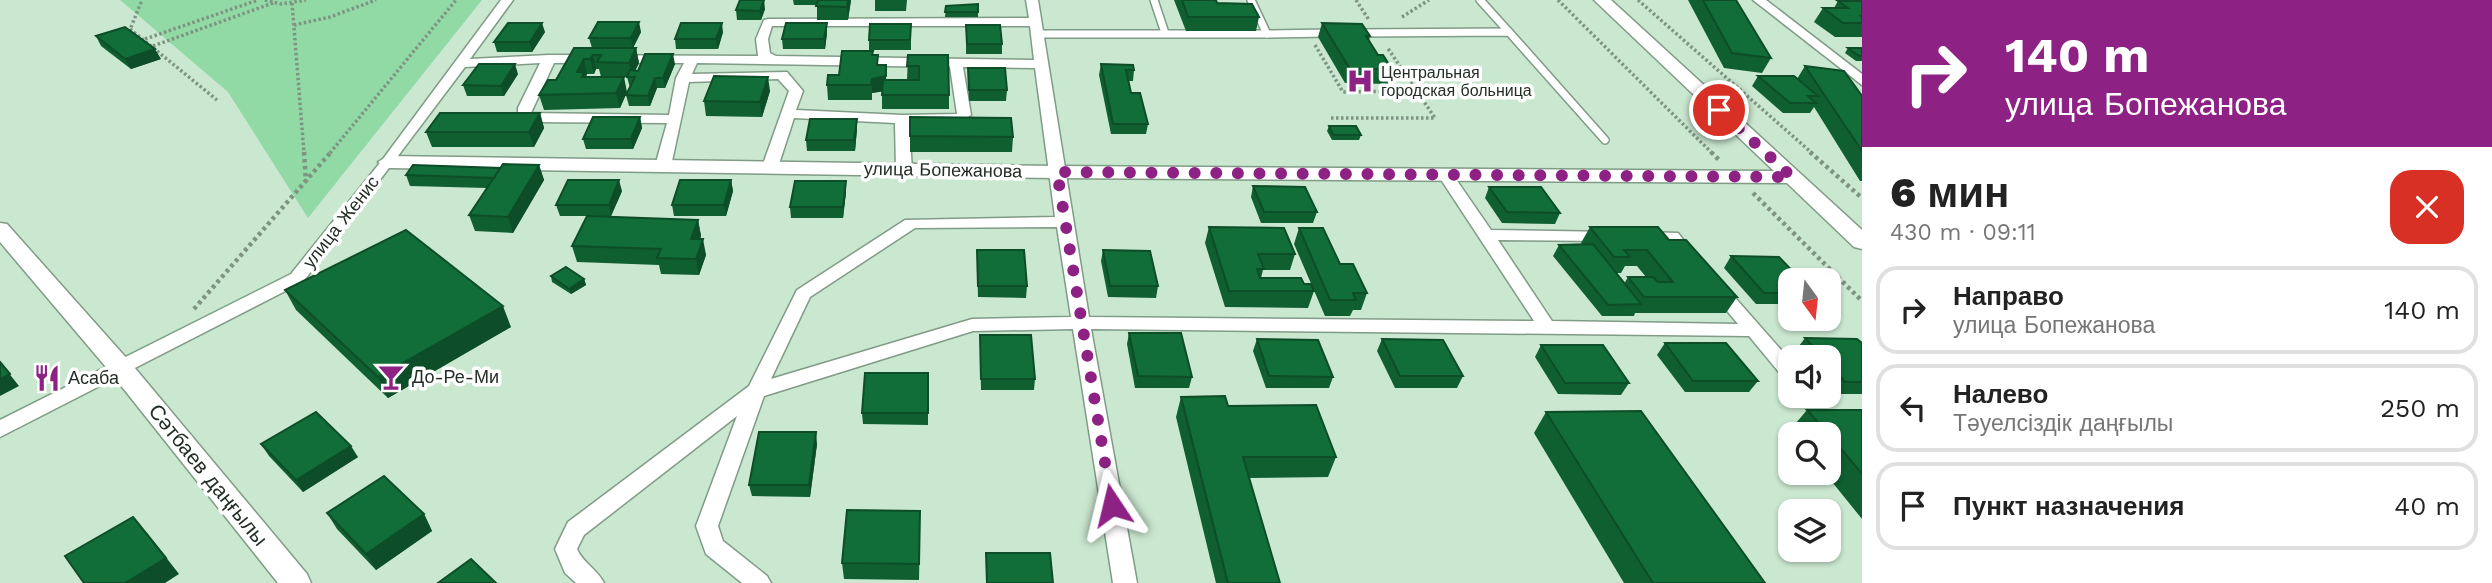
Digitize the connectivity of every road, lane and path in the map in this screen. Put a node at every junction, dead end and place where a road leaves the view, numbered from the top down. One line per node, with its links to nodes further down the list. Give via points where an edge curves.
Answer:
1 (142, 0): 21 (path)
2 (258, 0): 30 (path)
3 (265, 0): 17 (path)
4 (306, 0): 18 (path)
5 (376, 0): 19 (path)
6 (456, 0): 55 (path)
7 (507, 0): 35 (street, улица Женис)
8 (1032, 0): 20 (street)
9 (1154, 0): 23 (lane)
10 (1251, 0): 28 (lane)
11 (1356, 0): 27 (path)
12 (1480, 0): 22 (lane)
13 (1558, 0): 53 (path)
14 (1602, 0): 54 (street)
15 (1638, 0): 56 (path)
16 (1759, 0): 38 (street)
17 (273, 3): 18 (path); 31 (path)
18 (292, 3): 19 (path)
19 (294, 24): 55 (path)
20 (1037, 28): 23 (lane); 34 (street, via 768,23 760,47); 37 (street)
21 (130, 29): 29 (path); 30 (path)
22 (1509, 32): 27 (lane); 46 (lane)
23 (1165, 33): 28 (lane)
24 (1308, 33): 25 (lane); 28 (lane); 40 (path, via 1343,92)
25 (1336, 33)
26 (1350, 33): 27 (lane)
27 (1378, 33): 40 (path)
28 (1267, 34)
29 (127, 36)
30 (145, 39): 31 (path)
31 (153, 46): 41 (path)
32 (549, 59): 33 (street); 35 (street); 44 (street, via 523,115)
33 (692, 59): 34 (street); 39 (street)
34 (773, 61): 36 (street)
35 (461, 63): 47 (street, улица Женис)
36 (956, 63): 37 (street); 45 (street, via 964,115 953,120)
37 (1042, 64): 51 (street)
38 (1858, 75)
39 (683, 78): 42 (street, via 782,75 796,92); 44 (street)
40 (1417, 91): 43 (path, via 1435,118)
41 (216, 100)
42 (789, 114): 45 (street); 49 (street)
43 (1331, 118)
44 (675, 119): 48 (street)
45 (902, 120): 50 (street)
46 (1605, 140)
47 (388, 162): 48 (street, улица Бопежанова); 67 (street, улица Женис, via 297,278)
48 (663, 166): 49 (street, улица Бопежанова)
49 (770, 167): 50 (street, улица Бопежанова)
50 (904, 170): 51 (street, улица Бопежанова)
51 (1057, 172): 52 (street, улица Бопежанова); 57 (street)
52 (1446, 175): 53 (street, улица Бопежанова); 59 (street)
53 (1737, 177): 54 (street, улица Бопежанова); 61 (path)
54 (1792, 177): 60 (street)
55 (306, 183): 62 (path)
56 (1862, 198)
57 (1065, 222): 63 (street); 68 (street, via 911,223 803,294)
58 (0, 229): 67 (street, Сәтбаев даңғылы)
59 (1485, 235): 64 (street); 65 (street, via 1672,237)
60 (1862, 242)
61 (1862, 301)
62 (191, 312)
63 (1082, 323): 64 (street); 68 (street, via 972,325); 73 (street)
64 (1546, 327): 65 (street)
65 (1754, 330): 66 (street)
66 (1778, 358)
67 (120, 367): 69 (street, улица Женис); 70 (street, Сәтбаев даңғылы)
68 (757, 391): 71 (street, via 576,528 566,549 573,566); 72 (street, via 707,526 714,547)
69 (0, 429)
70 (296, 583)
71 (592, 583)
72 (759, 583)
73 (1125, 583)

